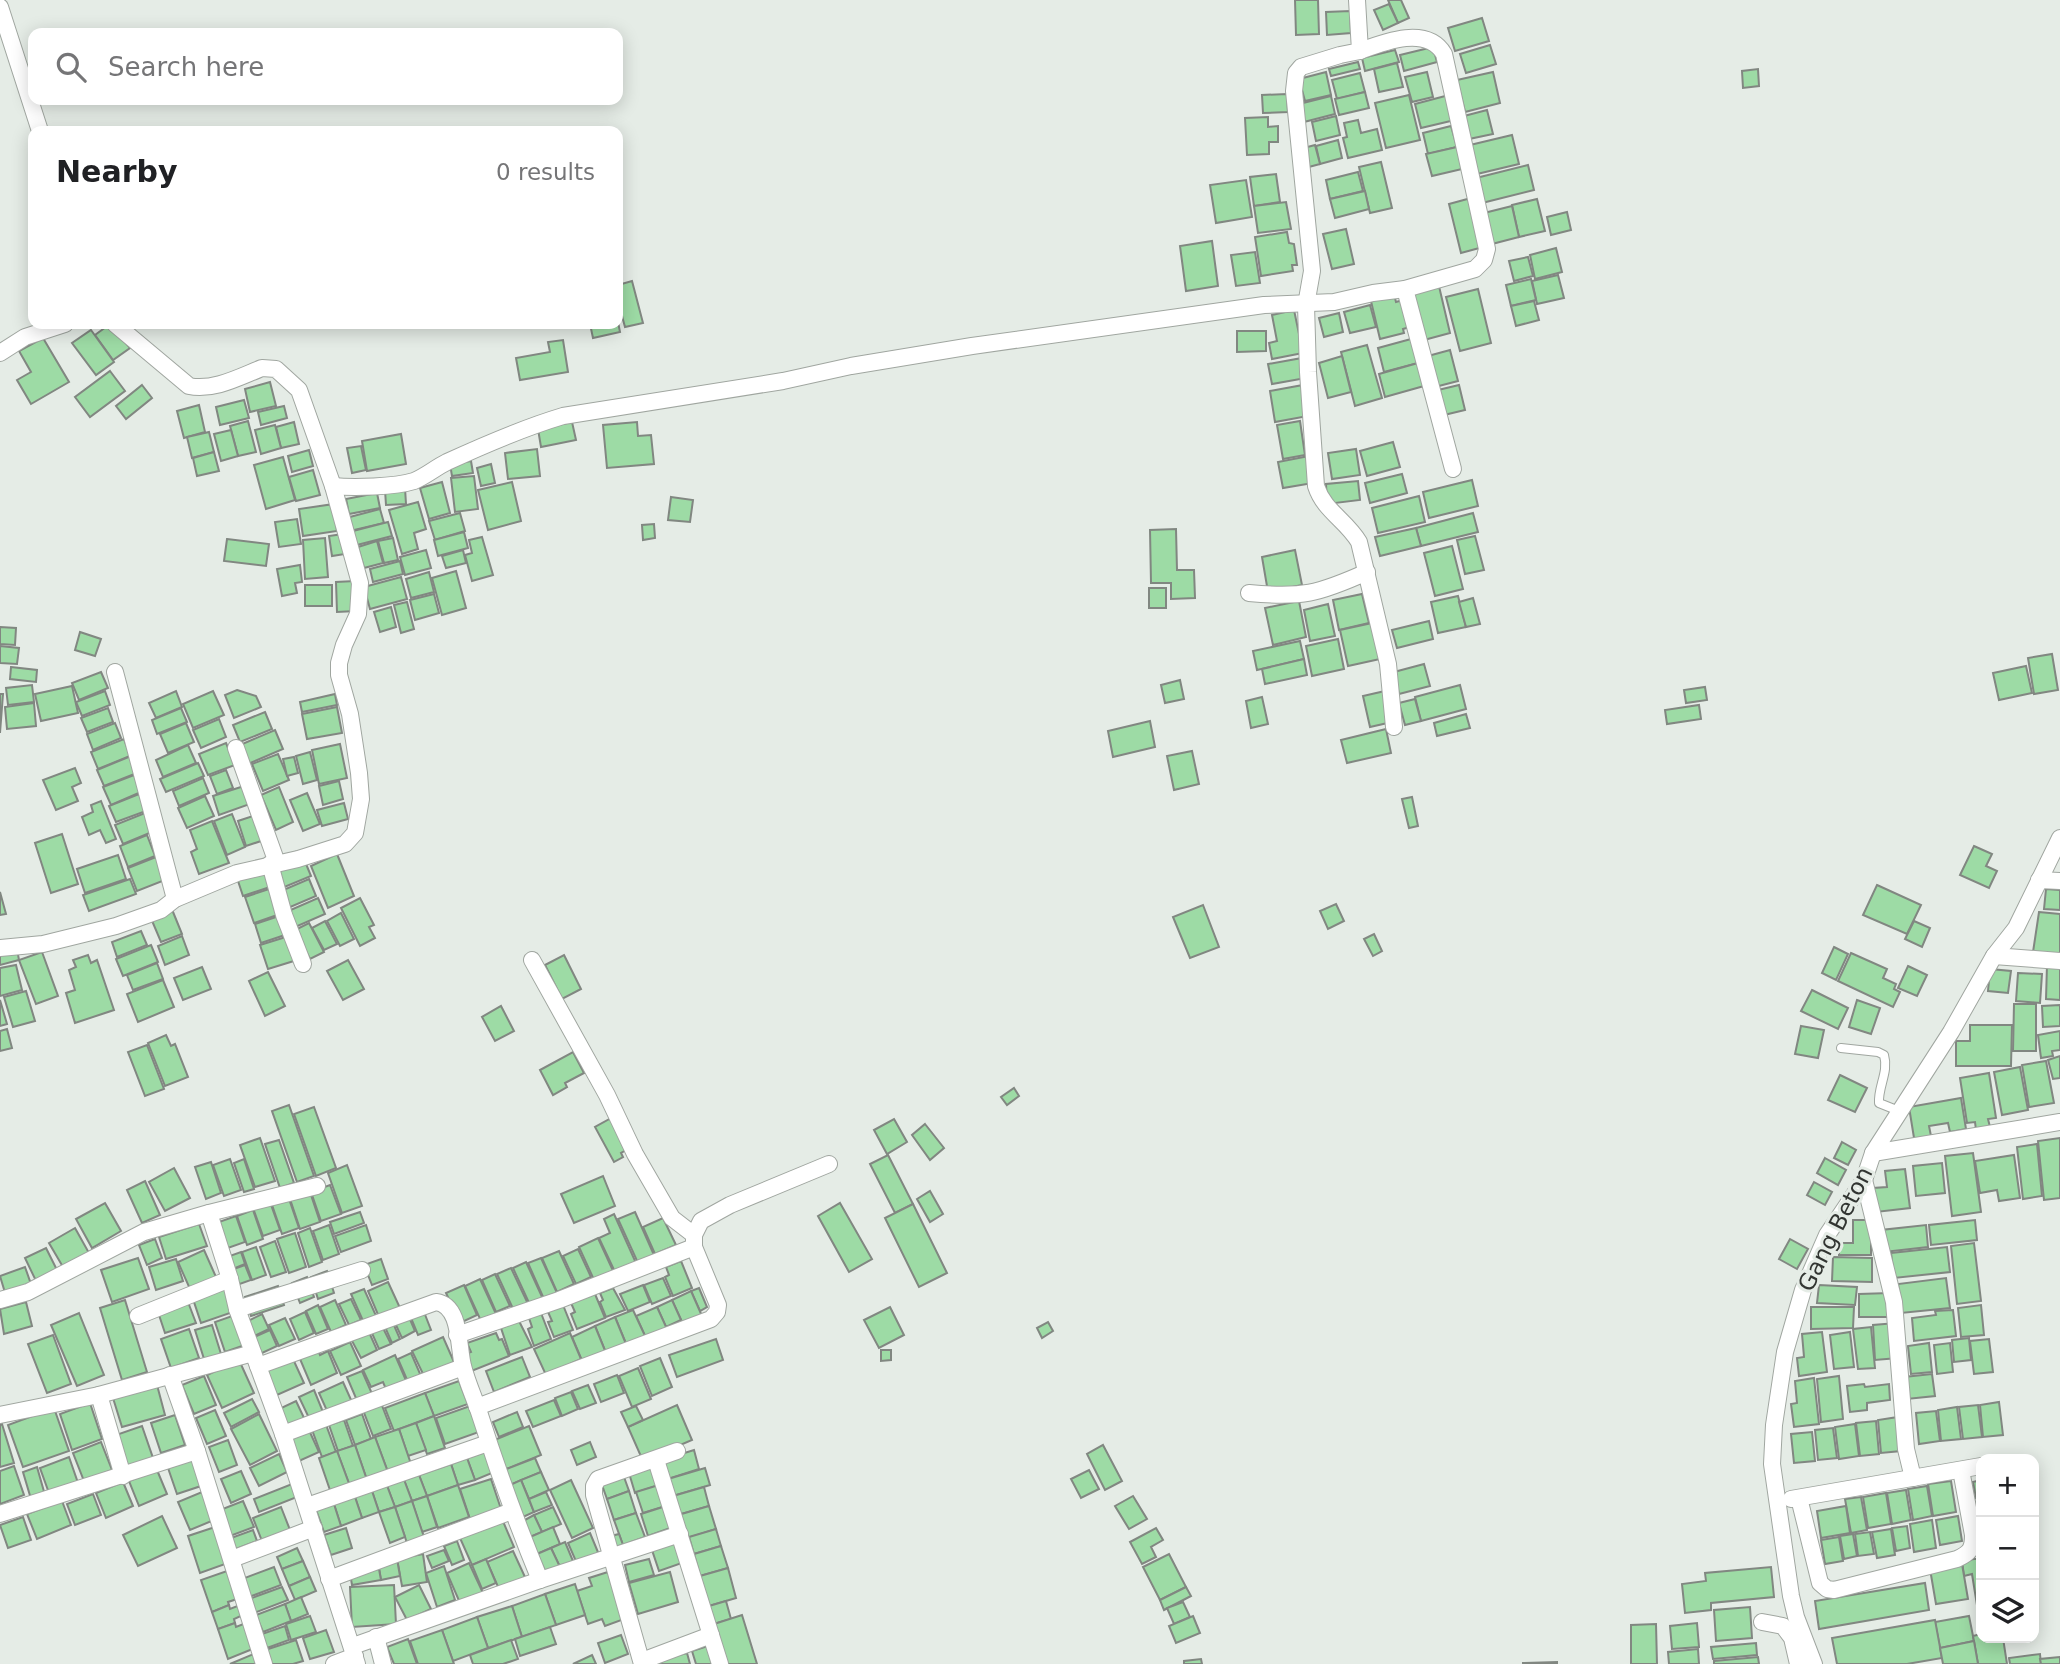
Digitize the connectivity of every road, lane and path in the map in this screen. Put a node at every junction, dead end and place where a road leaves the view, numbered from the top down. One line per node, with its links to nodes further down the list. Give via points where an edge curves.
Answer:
1 (1357, 0): 3 (street)
2 (0, 7): 4 (street)
3 (1360, 51): 7 (street, via 1415,37 1433,41 1440,48 1453,87 1488,249 1475,269); 8 (street, via 1309,64 1296,73 1312,271)
4 (28, 94)
5 (32, 105): 6 (street)
6 (38, 126)
7 (1405, 289): 8 (street); 12 (street)
8 (1306, 304): 13 (street, via 1264,305 972,346 563,416 443,464 411,482); 14 (street, via 1316,486 1321,501 1359,542)
9 (50, 329): 11 (street, via 25,337)
10 (121, 329): 13 (street, via 189,386 215,386 262,368 276,369 299,390)
11 (0, 353)
12 (1453, 469)
13 (333, 486): 20 (street, via 360,583 358,614 339,663 359,773 358,823 345,844)
14 (1367, 572): 15 (street, via 1321,592 1288,596); 17 (street, via 1388,664)
15 (1249, 593)
16 (115, 672): 23 (street)
17 (1394, 727)
18 (236, 748): 20 (street)
19 (2060, 838): 21 (street, Gang Beton)
20 (274, 863): 23 (street); 28 (street, via 284,915)
21 (2039, 880): 22 (street); 25 (street, Gang Beton, via 2015,928)
22 (2060, 881)
23 (175, 899): 24 (street, via 161,910 116,926 43,944)
24 (0, 948)
25 (1994, 956): 27 (street); 30 (street, Gang Beton, via 1951,1032)
26 (532, 960): 37 (street, via 635,1154 673,1218)
27 (2060, 961)
28 (303, 964)
29 (1841, 1048): 30 (lane, via 1884,1055 1886,1070 1879,1102)
30 (1895, 1110): 32 (street, Gang Beton)
31 (2060, 1122): 32 (street)
32 (1873, 1153): 34 (street, Gang Beton)
33 (829, 1164): 37 (street, via 730,1205 701,1222)
34 (1864, 1180): 58 (street, via 1894,1302 1906,1449); 60 (street, Gang Beton, via 1827,1235 1792,1320 1774,1425 1772,1464)
35 (317, 1186): 36 (street)
36 (209, 1213): 39 (street); 40 (street, via 144,1232 29,1292)
37 (694, 1241): 43 (street, via 559,1300); 48 (street, via 718,1305 711,1319)
38 (362, 1270): 41 (street)
39 (230, 1279): 41 (street); 42 (street)
40 (0, 1300)
41 (237, 1309): 44 (street)
42 (138, 1316)
43 (457, 1335): 44 (street, via 451,1310 436,1302); 45 (street)
44 (256, 1359): 46 (street); 50 (street)
45 (463, 1367): 48 (street); 50 (street)
46 (170, 1375): 47 (street); 52 (street)
47 (99, 1395): 49 (street); 57 (street)
48 (477, 1407): 51 (street)
49 (0, 1415)
50 (283, 1434): 61 (street)
51 (488, 1443): 61 (street); 62 (street)
52 (197, 1451): 57 (street); 67 (street)
53 (677, 1451): 54 (street)
54 (656, 1460): 65 (street); 66 (street, via 598,1479 594,1486)
55 (1976, 1467): 56 (street)
56 (1961, 1470): 58 (street); 59 (street, via 1973,1535 1968,1554 1834,1590 1820,1583)
57 (122, 1476): 63 (street)
58 (1913, 1478): 59 (street)
59 (1799, 1498): 60 (street)
60 (1777, 1502): 80 (street, Gang Beton, via 1791,1596)
61 (307, 1506): 64 (street)
62 (512, 1511): 68 (street); 69 (street)
63 (0, 1514)
64 (314, 1528): 67 (street); 68 (street)
65 (680, 1534): 66 (street); 71 (street)
66 (611, 1557): 69 (street); 74 (street)
67 (232, 1559): 75 (street)
68 (329, 1579): 73 (street)
69 (540, 1580): 72 (street)
70 (1762, 1622): 79 (street, via 1783,1626 1792,1638)
71 (711, 1635): 74 (street); 78 (street)
72 (376, 1637): 73 (street); 77 (street)
73 (355, 1655): 76 (street)
74 (642, 1662)
75 (264, 1664)
76 (334, 1664)
77 (383, 1664)
78 (720, 1664)
79 (1798, 1664)
80 (1814, 1664)

